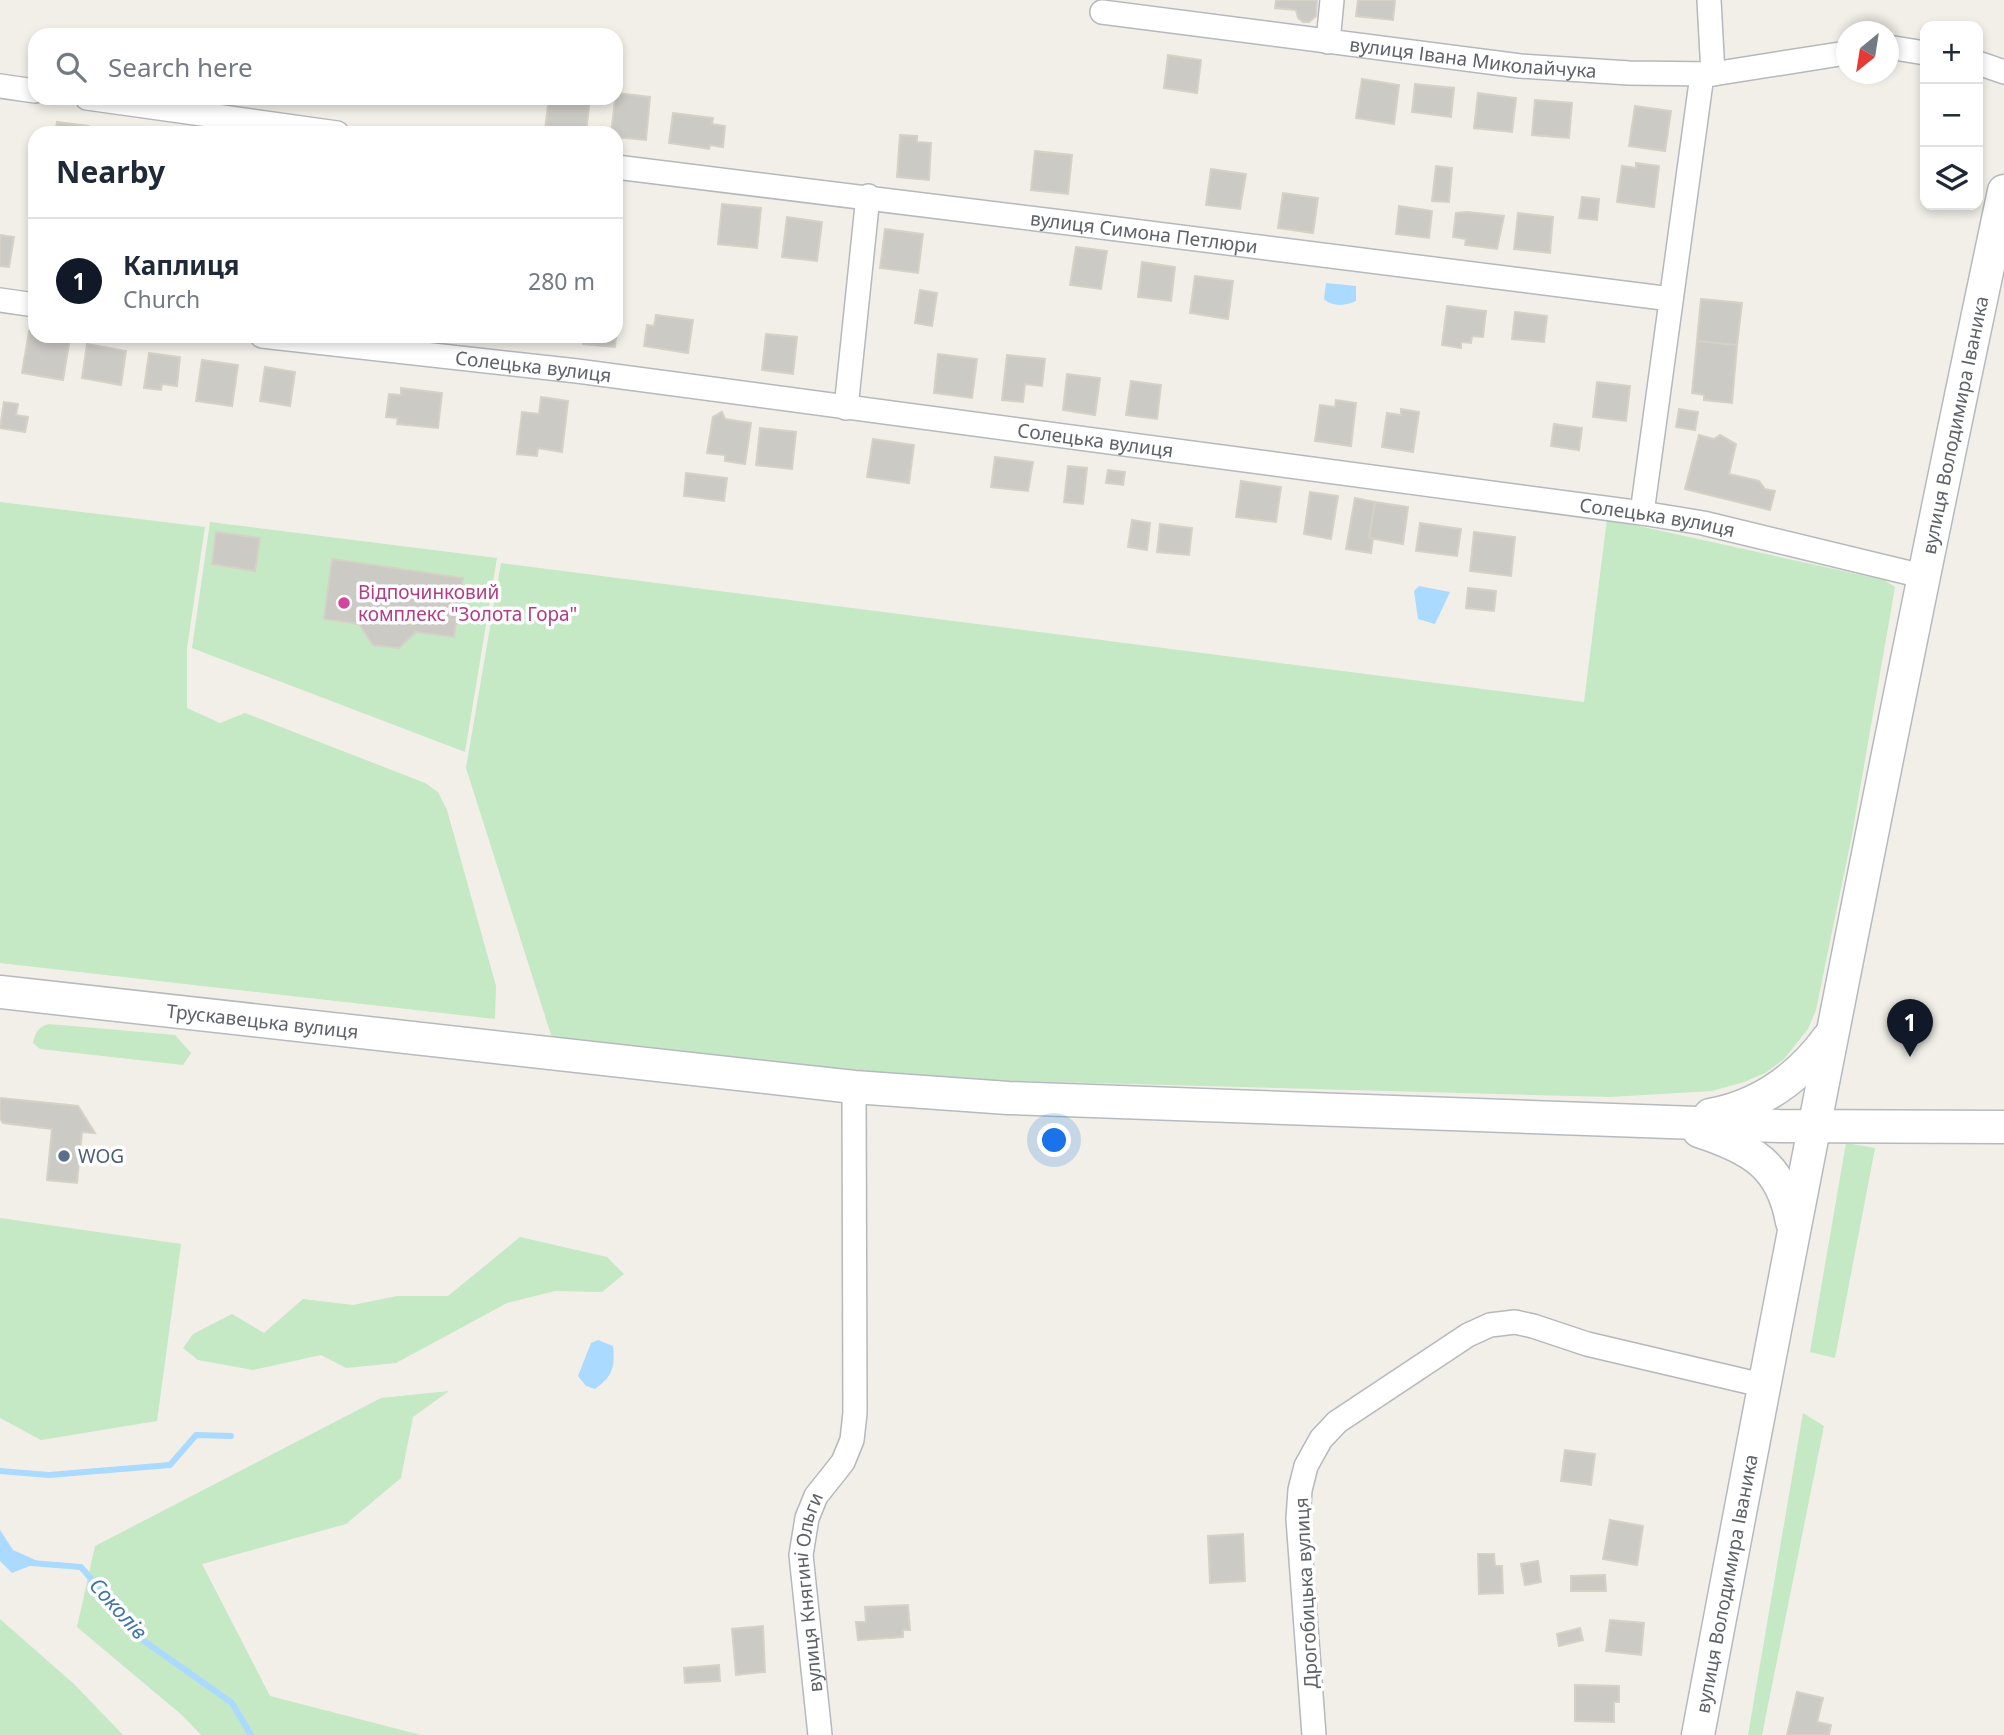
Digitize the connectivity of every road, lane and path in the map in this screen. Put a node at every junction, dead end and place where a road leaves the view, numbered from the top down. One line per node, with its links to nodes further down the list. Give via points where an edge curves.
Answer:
1 (1332, 0): 4 (street)
2 (1709, 0): 10 (street)
3 (1102, 12): 4 (street, вулиця Івана Миколайчука)
4 (1328, 42): 10 (street, вулиця Івана Миколайчука, via 1520,66)
5 (1899, 48): 6 (street)
6 (1920, 51)
7 (1836, 54): 10 (street, вулиця Івана Миколайчука)
8 (1983, 65): 9 (street)
9 (2004, 72)
10 (1708, 75): 18 (street)
11 (0, 86): 12 (street)
12 (28, 90)
13 (137, 105): 14 (street)
14 (287, 126)
15 (623, 168): 17 (street, вулиця Симона Петлюри)
16 (2004, 191): 24 (main road, вулиця Володимира Іваника)
17 (868, 196): 18 (street, вулиця Симона Петлюри); 22 (street)
18 (1671, 299): 23 (street)
19 (0, 300): 20 (street)
20 (28, 304)
21 (325, 343): 22 (street, Солецька вулиця)
22 (846, 408): 23 (street, Солецька вулиця)
23 (1642, 513): 24 (street, Солецька вулиця, via 1703,523)
24 (1922, 576): 26 (main road, вулиця Володимира Іваника)
25 (0, 992): 27 (main road, Трускавецька вулиця)
26 (1831, 1034): 28 (main road, via 1805,1067 1775,1091 1730,1112); 29 (main road, вулиця Володимира Іваника)
27 (854, 1087): 28 (main road, Трускавецька вулиця, via 1050,1100); 33 (street, вулиця Княгині Ольги, via 852,1440 843,1462 816,1496 801,1555)
28 (1671, 1123): 29 (main road); 31 (main road, via 1723,1139 1773,1171 1783,1186)
29 (1813, 1127): 30 (main road); 31 (main road, вулиця Володимира Іваника)
30 (2004, 1127)
31 (1794, 1234): 32 (main road, вулиця Володимира Іваника)
32 (1766, 1386): 34 (street, Дрогобицька вулиця, via 1587,1344 1515,1322 1490,1325 1468,1335 1352,1409 1311,1454 1300,1490 1298,1519); 35 (main road, вулиця Володимира Іваника)
33 (820, 1735)
34 (1314, 1735)
35 (1698, 1735)

